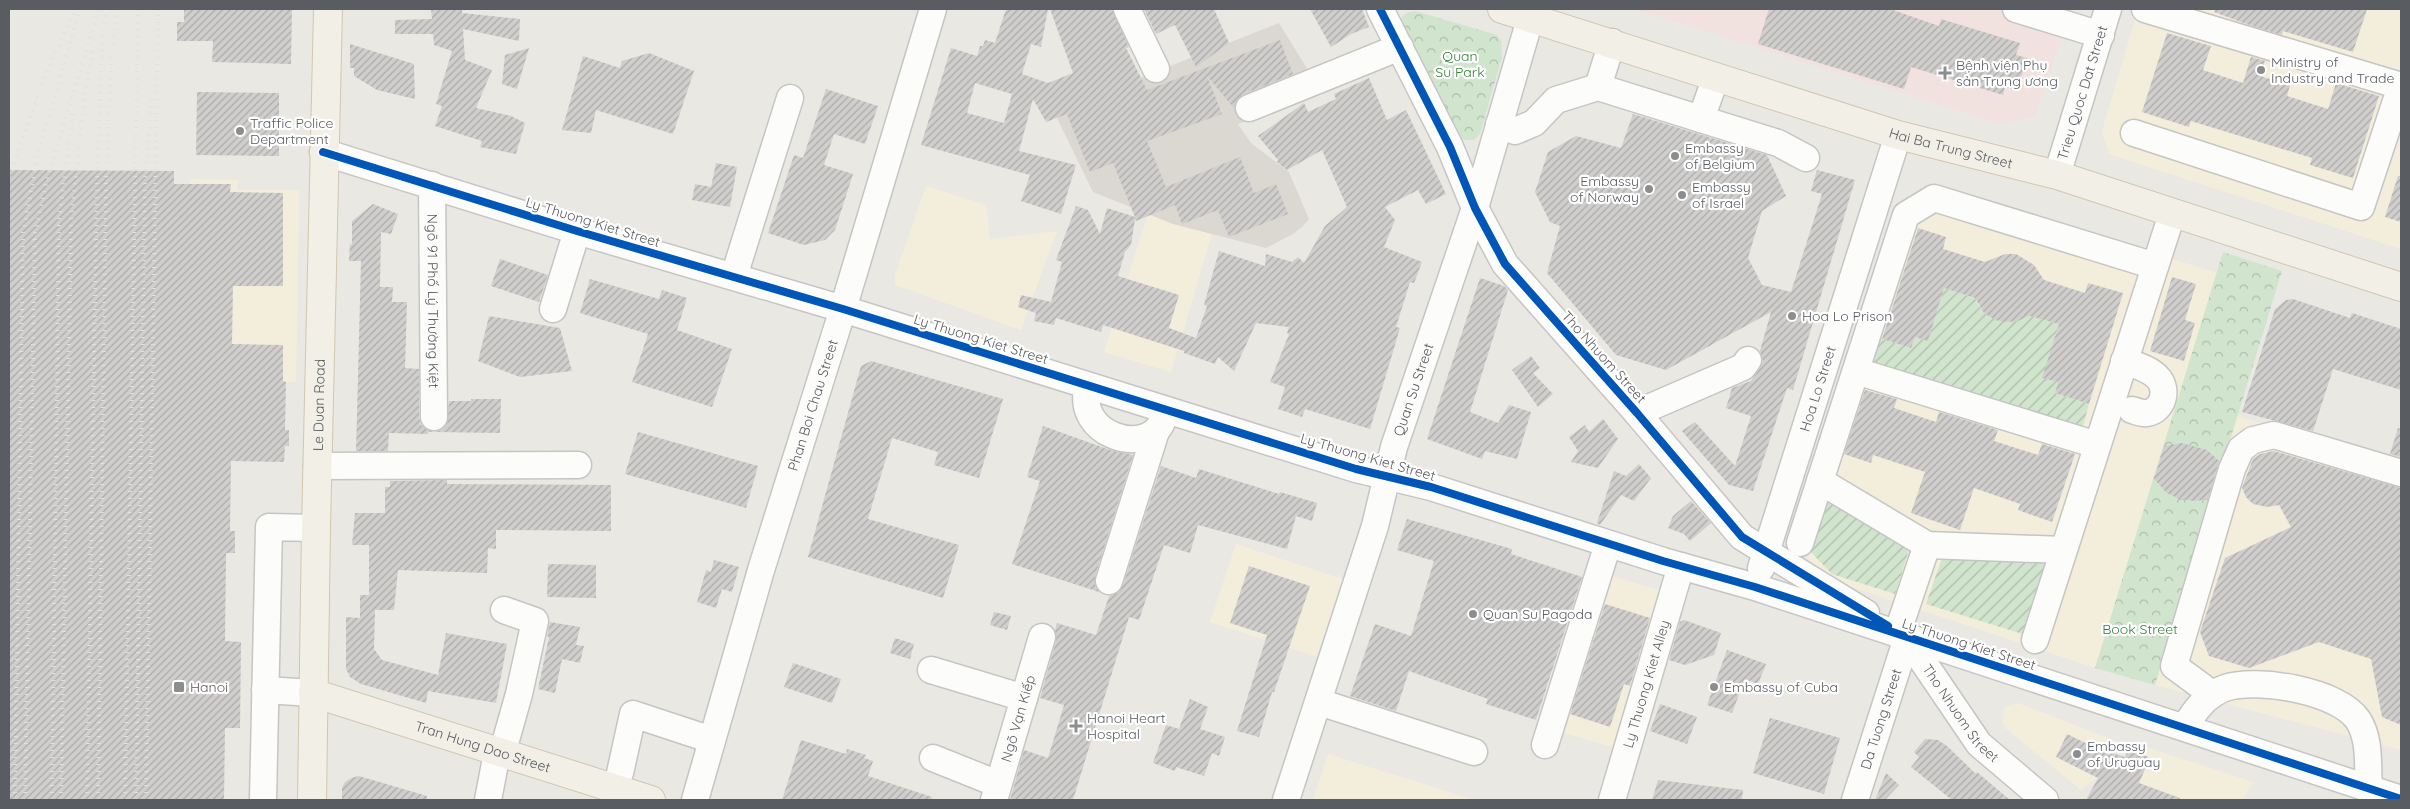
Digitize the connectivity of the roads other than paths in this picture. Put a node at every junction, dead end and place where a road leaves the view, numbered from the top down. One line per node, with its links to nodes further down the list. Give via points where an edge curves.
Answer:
1 (328, 9): 23 (main road, Le Duan Road)
2 (933, 9): 34 (street, Phan Boi Chau Street)
3 (1127, 9): 13 (street)
4 (1380, 9): 12 (street, Tho Nhuom Street)
5 (1502, 9): 9 (main road, Hai Ba Trung Street)
6 (2016, 9): 10 (street)
7 (2108, 9): 10 (street, Trieu Quoc Dat Street)
8 (2145, 9): 15 (street)
9 (1532, 13): 11 (main road, Hai Ba Trung Street); 20 (street, Quan Su Street)
10 (2100, 35): 25 (street, Trieu Quoc Dat Street)
11 (1612, 42): 14 (main road, Hai Ba Trung Street); 16 (street)
12 (1400, 47): 18 (street); 27 (street, Tho Nhuom Street, via 1450,147)
13 (1156, 69)
14 (1716, 77): 19 (street); 22 (main road, Hai Ba Trung Street)
15 (2401, 85): 21 (street, via 2361,207)
16 (1598, 87): 19 (street); 20 (street, via 1556,100 1534,123 1515,131)
17 (790, 98): 31 (street)
18 (1249, 108)
19 (1701, 119): 24 (street, via 1778,143)
20 (1499, 124): 27 (street, Quan Su Street)
21 (2134, 133)
22 (1898, 135): 25 (main road, Hai Ba Trung Street); 54 (street, Hoa Lo Street)
23 (323, 152): 26 (street, Ly Thuong Kiet Street); 45 (main road, Le Duan Road)
24 (1806, 158)
25 (2057, 175): 28 (main road, Hai Ba Trung Street)
26 (432, 185): 29 (street, Ly Thuong Kiet Street); 41 (street, Ngõ 91 Phố Lý Thường Kiệt)
27 (1475, 208): 40 (street, Tho Nhuom Street, via 1505,264); 47 (street, Quan Su Street, via 1394,447)
28 (2172, 214): 30 (street); 32 (main road, Hai Ba Trung Street)
29 (577, 231): 31 (street, Ly Thuong Kiet Street); 33 (street)
30 (2155, 266): 36 (street); 37 (street, via 1934,198 1906,215)
31 (734, 276): 34 (street, Ly Thuong Kiet Street)
32 (2401, 287)
33 (553, 309)
34 (843, 309): 38 (street, Ly Thuong Kiet Street); 69 (street, Phan Boi Chau Street, via 761,570)
35 (1748, 360): 40 (street, via 1742,368)
36 (2124, 361): 39 (street, via 2146,369 2158,377 2163,386 2160,405 2154,410 2145,413); 43 (street)
37 (1856, 371): 43 (street); 48 (street)
38 (1088, 386): 42 (street, Ly Thuong Kiet Street); 42 (street, via 1086,407 1101,430 1136,440)
39 (2132, 410)
40 (1637, 413): 54 (street, Tho Nhuom Street, via 1742,537)
41 (434, 417)
42 (1161, 421): 47 (street, Ly Thuong Kiet Street); 56 (street)
43 (2097, 445): 53 (street)
44 (578, 465): 45 (street)
45 (317, 466): 49 (main road, Le Duan Road)
46 (2401, 473): 65 (street, via 2274,435 2253,440 2241,449 2232,469 2174,666)
47 (1387, 477): 51 (street, Ly Thuong Kiet Street, via 1432,487); 67 (street, Quan Su Street, via 1376,526)
48 (1820, 481): 50 (street); 52 (street)
49 (316, 528): 63 (street, via 269,527); 64 (main road, Le Duan Road)
50 (1800, 543)
51 (1608, 544): 55 (street, Ly Thuong Kiet Street); 70 (street)
52 (1927, 545): 53 (street); 59 (street, Da Tuong Street)
53 (2063, 550): 61 (street)
54 (1766, 552): 57 (street, Hoa Lo Street); 59 (street, Tho Nhuom Street)
55 (1681, 566): 57 (street, Ly Thuong Kiet Street); 84 (street, Ly Thuong Kiet Alley)
56 (1109, 581)
57 (1755, 587): 59 (street, Ly Thuong Kiet Street)
58 (504, 610): 72 (street, via 536,621)
59 (1901, 634): 68 (street, Ly Thuong Kiet Street); 85 (street, Da Tuong Street); 86 (street, Tho Nhuom Street, via 1979,744)
60 (1042, 637): 66 (street, Ngõ Vạn Kiếp)
61 (2035, 640)
62 (931, 670): 66 (street)
63 (265, 690): 64 (street); 78 (street)
64 (313, 693): 72 (main road, Tran Hung Dao Street); 79 (main road, Le Duan Road)
65 (2212, 694): 68 (street, via 2197,707); 75 (street, via 2226,688 2270,684 2330,700 2349,709 2365,736)
66 (1024, 698): 76 (street, Ngõ Vạn Kiếp)
67 (1319, 702): 71 (street); 83 (street, Quan Su Street)
68 (2185, 727): 75 (street, Ly Thuong Kiet Street)
69 (712, 740): 74 (street, via 633,714); 82 (street, Phan Boi Chau Street)
70 (1545, 745)
71 (1474, 752)
72 (500, 753): 80 (street); 81 (main road, Tran Hung Dao Street)
73 (933, 758): 76 (street)
74 (620, 772)
75 (2369, 788): 77 (street, Ly Thuong Kiet Street)
76 (996, 792)
77 (2401, 798)
78 (263, 800)
79 (312, 800)
80 (488, 800)
81 (651, 800)
82 (695, 800)
83 (1286, 800)
84 (1612, 800)
85 (1855, 800)
86 (2045, 800)

